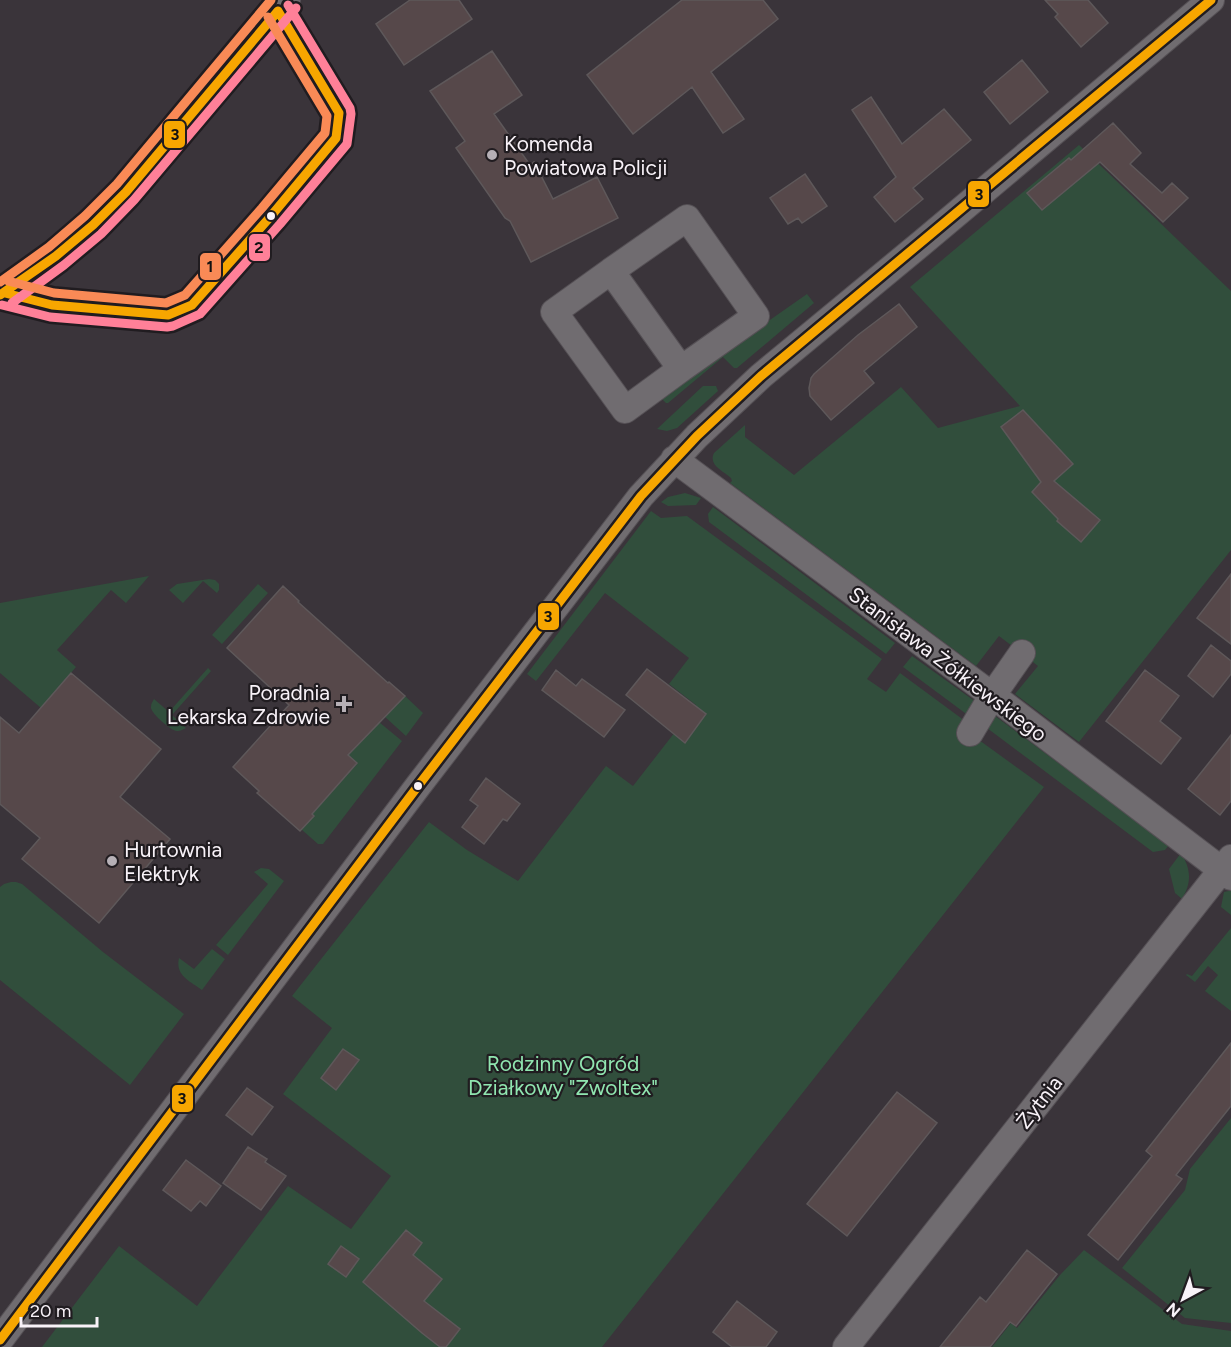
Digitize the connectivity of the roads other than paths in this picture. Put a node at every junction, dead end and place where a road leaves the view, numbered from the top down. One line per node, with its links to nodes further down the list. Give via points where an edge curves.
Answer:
1 (1211, 0): 6 (street, via 761,376)
2 (282, 6): 4 (street, via 126,192 56,256); 4 (street, via 339,112 336,138 192,305 168,315 52,305)
3 (611, 271): 5 (street); 5 (street, via 554,312 625,410); 5 (street, via 687,218 756,316)
4 (2, 294)
5 (681, 369)
6 (674, 459): 8 (street, Stanisława Żółkiewskiego); 11 (street, via 641,496 418,786)
7 (1022, 653): 8 (street)
8 (992, 696): 9 (street); 10 (street, Stanisława Żółkiewskiego)
9 (970, 733)
10 (1228, 868): 12 (street, Żytnia)
11 (0, 1340)
12 (846, 1347)

